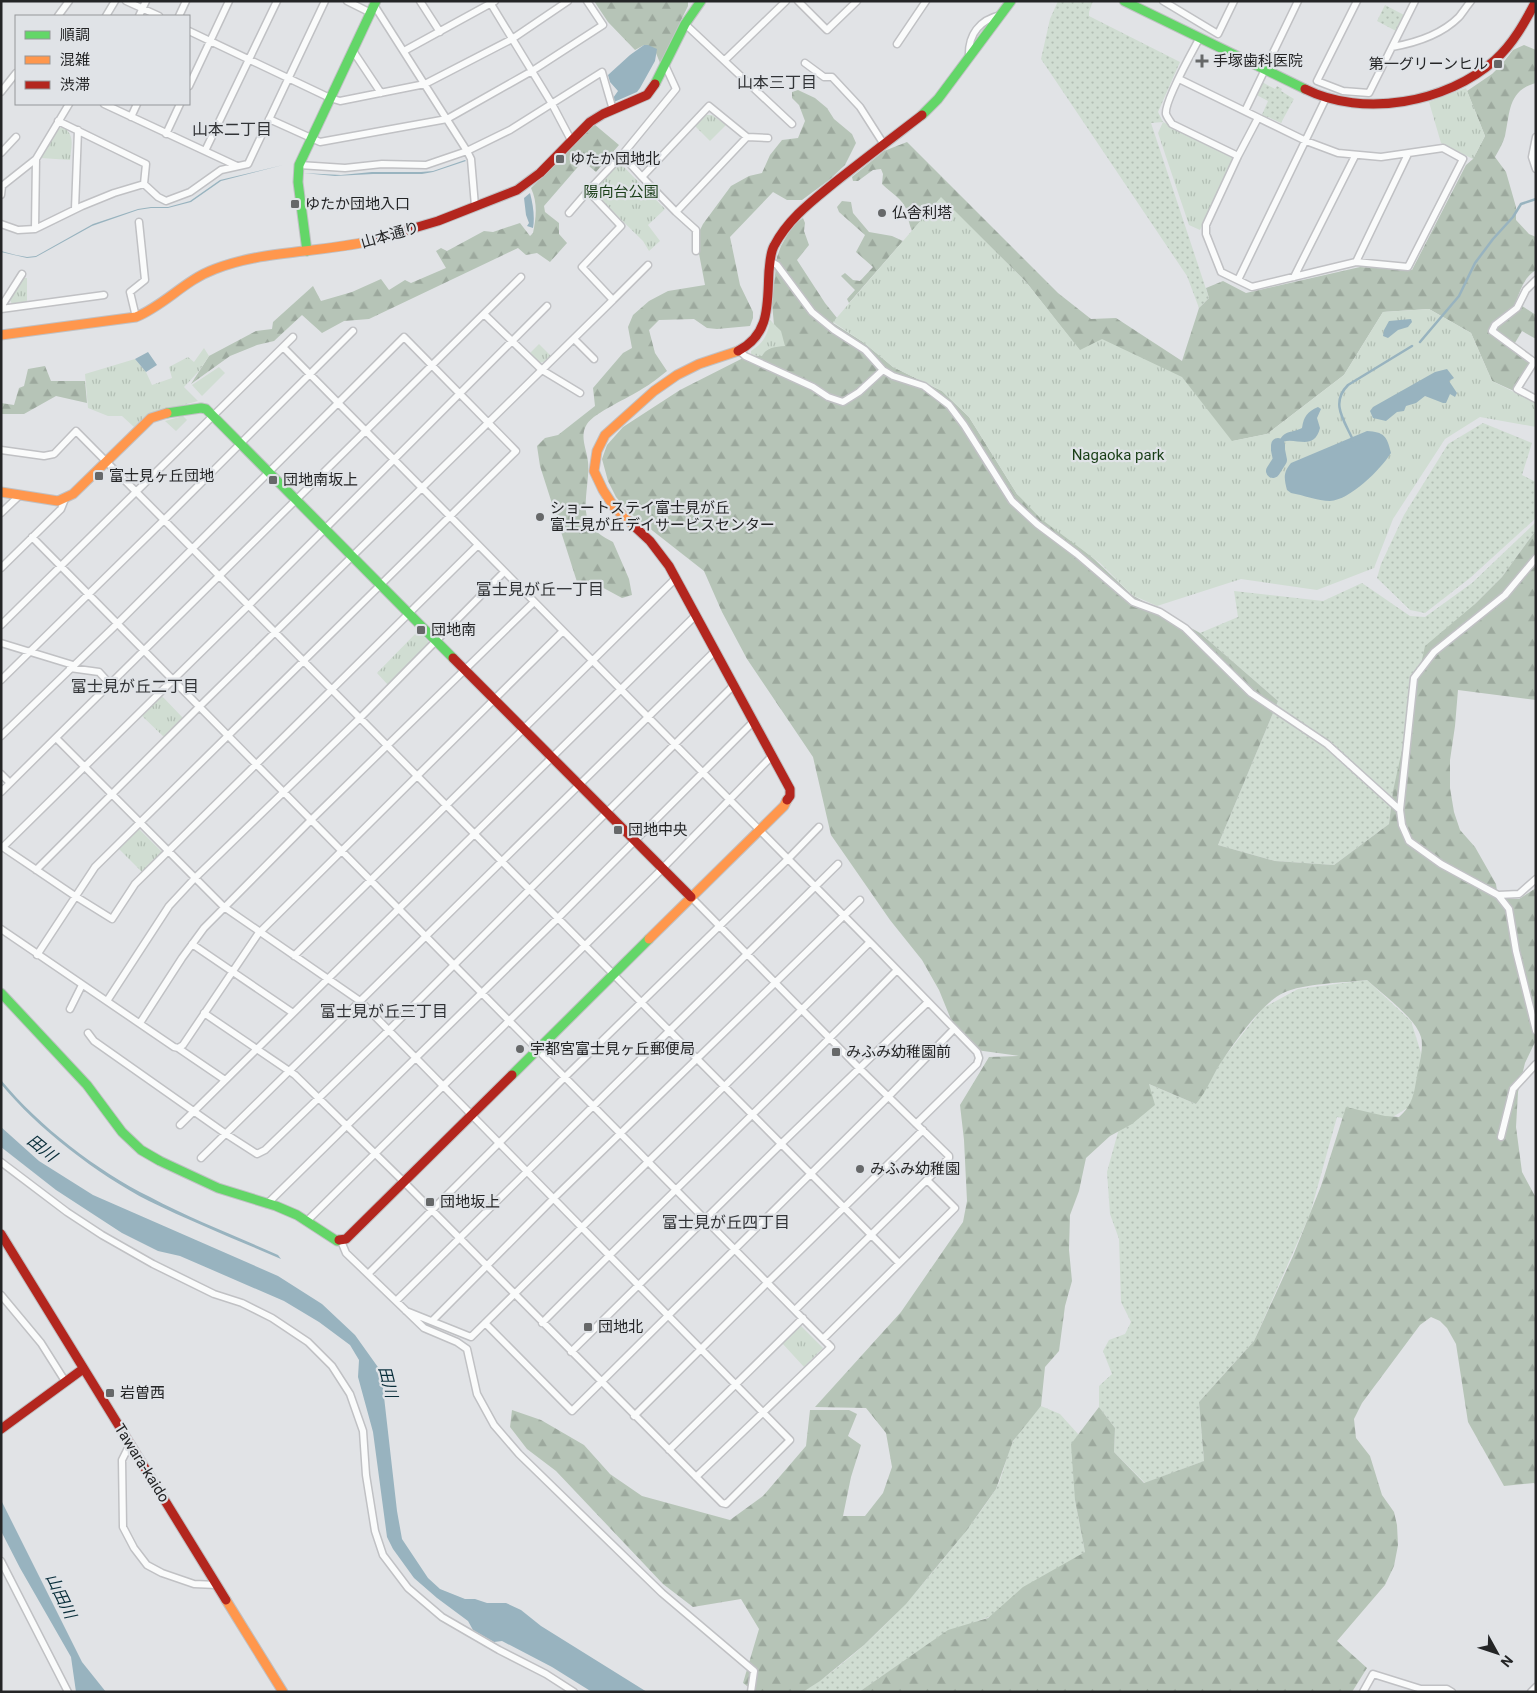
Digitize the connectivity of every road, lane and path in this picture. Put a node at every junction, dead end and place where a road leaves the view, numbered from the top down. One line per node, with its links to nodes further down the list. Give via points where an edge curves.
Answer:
1 (69, 1): 31 (street)
2 (115, 1): 32 (street)
3 (126, 1): 30 (street)
4 (146, 1): 30 (street)
5 (186, 1): 35 (street)
6 (229, 1): 41 (street)
7 (277, 1): 46 (street)
8 (325, 1): 53 (street)
9 (347, 1): 29 (street)
10 (420, 1): 38 (street)
11 (568, 1): 39 (street)
12 (587, 1): 50 (street, via 603,25)
13 (701, 1): 36 (street, 山本通り)
14 (786, 1): 47 (street)
15 (798, 1): 16 (street, via 827,30)
16 (857, 1)
17 (926, 1): 42 (street)
18 (1011, 1): 83 (street, via 938,99 926,112)
19 (1124, 1): 40 (street)
20 (1163, 1): 28 (street)
21 (1234, 1): 28 (street, via 1218,34)
22 (1298, 1): 51 (street)
23 (1358, 1): 43 (street, via 1317,81 1342,91 1368,93)
24 (1415, 1): 43 (street)
25 (1471, 1): 43 (street, via 1444,28 1413,43)
26 (493, 2): 38 (street); 39 (street)
27 (1536, 2): 60 (street, via 1516,35 1495,60 1458,85 1432,96 1390,105)
28 (1175, 4)
29 (374, 6): 44 (street); 45 (street)
30 (142, 8): 33 (street); 34 (street)
31 (59, 15)
32 (107, 15)
33 (139, 15)
34 (157, 15)
35 (179, 15)
36 (685, 24): 47 (street); 49 (street, 山本通り)
37 (190, 31): 41 (street)
38 (440, 32): 45 (street)
39 (512, 39): 50 (street); 56 (street)
40 (1199, 39): 51 (street); 54 (street)
41 (210, 41): 46 (street); 55 (street)
42 (898, 44)
43 (1392, 48)
44 (353, 51): 58 (street); 59 (street)
45 (404, 51): 56 (street)
46 (249, 60): 53 (street); 84 (street)
47 (725, 60): 73 (street)
48 (805, 63): 83 (street, via 824,77 832,77 860,107)
49 (665, 65): 66 (street, 山本通り, via 647,95); 88 (street, via 676,89)
50 (532, 71): 61 (street); 71 (street)
51 (1264, 72): 60 (street); 67 (street)
52 (15, 74): 57 (street)
53 (288, 78): 59 (street); 70 (street)
54 (1179, 79): 67 (street); 89 (street, via 1166,104 1166,115 1172,124)
55 (190, 84)
56 (425, 84): 58 (street); 71 (street)
57 (1, 92)
58 (381, 92): 59 (street, via 340,100)
59 (330, 98): 80 (street)
60 (1326, 98): 82 (street)
61 (552, 104): 66 (street, via 602,72); 81 (street); 85 (street)
62 (68, 105): 72 (street)
63 (106, 105): 68 (street)
64 (137, 105): 68 (street)
65 (180, 105): 75 (street)
66 (613, 110): 81 (street, 山本通り, via 590,122)
67 (1245, 111): 69 (street)
68 (131, 117): 75 (street)
69 (1258, 118): 82 (street); 89 (street)
70 (269, 119): 80 (street); 94 (street, via 248,164)
71 (446, 119): 80 (street, via 320,142); 85 (street)
72 (58, 121): 74 (street); 92 (street)
73 (792, 124)
74 (78, 130): 97 (street, via 146,164); 101 (street)
75 (166, 134): 84 (street)
76 (16, 137): 86 (street)
77 (747, 137): 79 (street); 96 (street, via 709,106); 102 (street)
78 (1536, 137): 91 (street)
79 (768, 138)
80 (311, 139): 93 (street)
81 (572, 140): 100 (street, 山本通り, via 525,185)
82 (1306, 141): 90 (street); 115 (street)
83 (883, 143): 109 (street, via 785,227 772,248)
84 (205, 151): 94 (street)
85 (467, 151): 93 (street, via 426,165 382,164 345,168); 100 (street)
86 (1, 153)
87 (1408, 154): 90 (street); 110 (street); 110 (street, via 1443,148 1463,159 1408,267)
88 (622, 155): 96 (street); 98 (street)
89 (1238, 156): 115 (street, via 1206,224 1206,234 1221,272)
90 (1355, 156): 113 (street)
91 (1534, 157): 95 (street)
92 (36, 159): 99 (street, via 2,186); 106 (street)
93 (299, 165): 107 (street, via 298,182)
94 (237, 166): 97 (street, via 221,170 190,192 166,201)
95 (1536, 169)
96 (642, 177): 102 (street)
97 (144, 184): 101 (street)
98 (588, 191): 103 (street); 118 (street, via 621,226 582,267)
99 (1, 195)
100 (475, 206): 107 (street, 山本通り, via 390,236)
101 (75, 209): 106 (street)
102 (676, 212): 108 (street, via 696,230)
103 (569, 213)
104 (139, 222): 122 (street, via 145,280 130,292)
105 (1, 224): 106 (street, via 18,230)
106 (35, 229)
107 (307, 251): 122 (street, 山本通り, via 250,258 214,269)
108 (696, 251)
109 (770, 260): 129 (street, via 766,317 761,331); 133 (street, via 812,312 865,350)
110 (1356, 262): 113 (street)
111 (648, 265): 118 (street)
112 (22, 274): 119 (street)
113 (1294, 277): 115 (street, via 1252,287)
114 (521, 278): 121 (street)
115 (1238, 280)
116 (1536, 280): 137 (street, via 1526,290 1517,308 1495,325 1492,332 1534,362 1517,389)
117 (104, 295): 119 (street)
118 (613, 300): 126 (street)
119 (2, 305)
120 (547, 306): 127 (street)
121 (484, 314): 127 (street); 131 (street)
122 (136, 317): 124 (street, 山本通り)
123 (353, 331): 134 (street)
124 (1, 335)
125 (293, 337): 128 (street)
126 (574, 339): 130 (street); 132 (street)
127 (513, 341): 132 (street); 136 (street)
128 (283, 347): 134 (street); 139 (street)
129 (740, 351): 133 (street, via 842,402 859,392); 166 (street, via 699,364 654,391 605,435 597,451 594,471 603,490 614,507 650,541)
130 (594, 359)
131 (432, 366): 136 (street); 138 (street, via 404,337); 141 (street)
132 (542, 370): 135 (street); 140 (street)
133 (883, 370): 217 (street, via 924,386 948,405 1012,501 1037,524 1133,602 1160,612 1185,628 1251,693 1327,744)
134 (310, 375): 138 (street); 142 (street)
135 (580, 393)
136 (461, 394): 140 (street); 144 (street)
137 (1536, 400)
138 (338, 403): 141 (street); 146 (street)
139 (213, 415): 142 (street); 145 (street, via 201,408 157,416 145,423); 148 (street)
140 (489, 422): 147 (street); 154 (street, via 516,451)
141 (366, 431): 144 (street); 152 (street)
142 (241, 443): 146 (street); 155 (street)
143 (1, 450): 145 (street, via 44,456 54,454 76,431)
144 (393, 459): 147 (street); 156 (street)
145 (106, 461): 148 (street); 151 (street)
146 (269, 472): 152 (street); 159 (street)
147 (422, 488): 154 (street); 160 (street)
148 (136, 491): 155 (street); 162 (street)
149 (1, 492): 150 (street)
150 (20, 495): 151 (street, via 58,501); 153 (street)
151 (65, 499): 157 (street, via 61,508)
152 (297, 499): 156 (street); 165 (street)
153 (1, 513)
154 (450, 516): 158 (street); 167 (street)
155 (164, 520): 159 (street); 168 (street)
156 (325, 528): 160 (street); 170 (street)
157 (32, 537): 162 (street); 163 (street)
158 (478, 545): 164 (street); 171 (street)
159 (192, 548): 165 (street); 173 (street)
160 (353, 556): 167 (street); 175 (street)
161 (1536, 558): 217 (street, via 1505,595 1434,652 1414,678)
162 (61, 565): 168 (street); 174 (street)
163 (1, 568)
164 (504, 572): 169 (street); 177 (street)
165 (220, 576): 170 (street); 179 (street)
166 (676, 578): 172 (street); 182 (street)
167 (381, 584): 171 (street); 183 (street)
168 (89, 594): 173 (street); 181 (street)
169 (534, 602): 176 (street); 185 (street)
170 (249, 605): 175 (street); 186 (street)
171 (409, 613): 177 (street); 190 (street)
172 (696, 615): 180 (street); 191 (street)
173 (118, 623): 179 (street); 184 (street)
174 (1, 625)
175 (275, 632): 183 (street); 193 (street)
176 (563, 632): 182 (street); 192 (street)
177 (437, 641): 185 (street); 195 (street)
178 (1, 643): 181 (street)
179 (144, 650): 186 (street); 188 (street)
180 (715, 650): 189 (street); 194 (street)
181 (30, 651): 184 (street); 187 (street)
182 (591, 660): 191 (street); 197 (street)
183 (304, 661): 190 (street); 198 (street)
184 (72, 666): 188 (street, via 99,672); 199 (street)
185 (466, 670): 192 (street); 202 (street)
186 (173, 679): 193 (street); 206 (street)
187 (1, 680)
188 (110, 684): 200 (street)
189 (734, 685): 196 (street); 201 (street)
190 (332, 690): 195 (street); 205 (street)
191 (620, 690): 194 (street); 204 (street)
192 (494, 699): 197 (street); 209 (street)
193 (200, 706): 198 (street); 214 (street)
194 (647, 717): 201 (street); 211 (street)
195 (360, 718): 202 (street); 213 (street)
196 (753, 722): 203 (street); 207 (street)
197 (523, 728): 204 (street); 216 (street)
198 (228, 735): 205 (street); 220 (street)
199 (1, 736)
200 (56, 738): 206 (street); 210 (street)
201 (674, 744): 207 (street); 218 (street)
202 (388, 746): 209 (street); 219 (street)
203 (772, 756): 215 (street); 222 (street, via 790,789 790,796)
204 (552, 757): 211 (street); 223 (street)
205 (257, 764): 213 (street); 226 (street)
206 (84, 766): 214 (street); 225 (street)
207 (703, 773): 215 (street); 224 (street)
208 (1, 774): 210 (street)
209 (417, 776): 216 (street); 227 (street)
210 (10, 783): 212 (street)
211 (579, 784): 218 (street); 229 (street)
212 (1, 792)
213 (284, 792): 219 (street); 233 (street)
214 (111, 794): 220 (street); 232 (street)
215 (729, 800): 222 (street); 231 (street)
216 (446, 805): 223 (street); 235 (street)
217 (1400, 810): 238 (street, via 1409,841 1441,864)
218 (607, 812): 224 (street); 237 (street)
219 (312, 820): 227 (street); 242 (street)
220 (140, 822): 226 (street); 239 (street, via 95,867)
221 (819, 827): 228 (street)
222 (759, 830): 228 (street); 240 (street)
223 (474, 833): 229 (street); 243 (street)
224 (634, 840): 231 (street); 245 (street)
225 (2, 847): 232 (street)
226 (168, 850): 233 (street); 239 (street, via 135,884 112,919)
227 (342, 850): 235 (street); 248 (street)
228 (788, 859): 236 (street); 246 (street)
229 (502, 861): 237 (street); 249 (street)
230 (838, 864): 236 (street)
231 (662, 868): 240 (street); 252 (street)
232 (36, 870): 239 (street)
233 (195, 878): 242 (street); 265 (street, via 169,906)
234 (1536, 879): 238 (street, via 1519,894)
235 (371, 880): 243 (street); 255 (street)
236 (815, 887): 244 (street); 254 (street)
237 (530, 889): 245 (street); 256 (street)
238 (1498, 895): 278 (street, via 1509,909)
239 (75, 896): 253 (street)
240 (691, 897): 246 (street); 259 (street)
241 (860, 900): 244 (street)
242 (224, 907): 248 (street); 251 (street)
243 (400, 909): 249 (street); 260 (street)
244 (843, 915): 250 (street); 261 (street)
245 (558, 918): 252 (street); 263 (street)
246 (720, 926): 254 (street); 267 (street)
247 (1, 929): 253 (street)
248 (260, 932): 255 (street); 258 (street)
249 (427, 936): 256 (street); 266 (street)
250 (870, 942): 257 (street); 270 (street)
251 (192, 944): 258 (street); 274 (street)
252 (584, 944): 259 (street); 273 (street)
253 (37, 954): 262 (street)
254 (747, 954): 261 (street); 277 (street)
255 (294, 956): 260 (street)
256 (454, 964): 263 (street); 276 (street)
257 (897, 970): 268 (street); 280 (street)
258 (233, 972): 271 (street); 272 (street)
259 (613, 974): 267 (street); 283 (street)
260 (328, 978): 266 (street); 272 (street)
261 (774, 982): 270 (street); 285 (street)
262 (82, 985): 265 (street); 269 (street)
263 (483, 992): 273 (street); 284 (street)
264 (1, 993): 318 (street, via 87,1085 122,1132 141,1150 204,1182)
265 (107, 1001): 274 (street)
266 (360, 1001): 276 (street); 288 (street)
267 (641, 1002): 277 (street); 289 (street)
268 (928, 1002): 275 (street); 287 (street)
269 (70, 1009)
270 (802, 1010): 280 (street); 292 (street)
271 (204, 1013): 281 (street); 282 (street)
272 (293, 1013): 282 (street)
273 (509, 1019): 283 (street); 291 (street)
274 (140, 1023): 281 (street)
275 (954, 1029): 293 (street); 299 (street, via 977,1052 977,1064)
276 (389, 1030): 284 (street); 294 (street)
277 (670, 1031): 285 (street); 295 (street)
278 (1536, 1032)
279 (88, 1033): 296 (street, via 94,1042)
280 (830, 1039): 287 (street); 298 (street)
281 (178, 1048): 290 (street)
282 (257, 1048): 288 (street); 290 (street)
283 (538, 1048): 289 (street); 297 (street)
284 (415, 1058): 291 (street); 301 (street)
285 (698, 1059): 292 (street); 303 (street)
286 (1536, 1064): 305 (street, via 1513,1089)
287 (859, 1068): 293 (street); 307 (street)
288 (290, 1070): 294 (street); 304 (street)
289 (566, 1076): 295 (street); 306 (street)
290 (225, 1080): 296 (street)
291 (443, 1086): 297 (street); 308 (street)
292 (724, 1086): 298 (street); 310 (street)
293 (888, 1097): 299 (street); 313 (street)
294 (318, 1098): 301 (street); 304 (street, via 257,1154)
295 (594, 1106): 303 (street); 312 (street)
296 (194, 1111): 300 (street); 304 (street)
297 (471, 1114): 306 (street); 314 (street)
298 (752, 1115): 307 (street); 316 (street)
299 (916, 1124): 302 (street)
300 (180, 1125)
301 (346, 1125): 308 (street); 318 (street)
302 (923, 1130): 315 (street, via 949,1156); 319 (street)
303 (622, 1133): 310 (street); 317 (street)
304 (226, 1134): 309 (street)
305 (1501, 1138)
306 (499, 1143): 312 (street); 320 (street)
307 (781, 1144): 313 (street); 321 (street)
308 (374, 1153): 314 (street); 322 (street)
309 (201, 1158)
310 (649, 1160): 316 (street); 323 (street)
311 (1, 1162): 363 (street, via 102,1235 214,1294 272,1318 308,1342 332,1366 350,1394 363,1431 375,1531 383,1555 408,1588 442,1618)
312 (527, 1172): 317 (street); 326 (street)
313 (811, 1174): 319 (street); 328 (street)
314 (403, 1181): 320 (street); 327 (street)
315 (928, 1181): 325 (street); 330 (street, via 955,1208)
316 (676, 1189): 321 (street); 329 (street)
317 (554, 1198): 323 (street); 331 (street)
318 (267, 1204): 322 (street)
319 (844, 1207): 325 (street); 333 (street)
320 (431, 1210): 326 (street); 332 (street)
321 (705, 1219): 328 (street); 334 (street)
322 (307, 1221): 327 (street)
323 (582, 1227): 329 (street); 335 (street)
324 (1, 1234): 348 (street, Tawara-kaido)
325 (872, 1235): 330 (street); 338 (street)
326 (459, 1238): 331 (street); 337 (street)
327 (341, 1241): 332 (street, via 346,1253)
328 (736, 1249): 333 (street); 340 (street)
329 (609, 1255): 334 (street); 344 (street)
330 (899, 1263): 345 (street)
331 (487, 1266): 335 (street); 342 (street)
332 (368, 1274): 337 (street)
333 (768, 1282): 338 (street); 346 (street)
334 (638, 1285): 340 (street); 347 (street)
335 (514, 1294): 343 (street); 344 (street)
336 (1, 1295): 349 (street, via 41,1343)
337 (396, 1301): 339 (street)
338 (795, 1310): 341 (street)
339 (406, 1311): 342 (street); 364 (street, via 424,1328 467,1348 477,1394 494,1425 519,1454 662,1593 754,1671)
340 (668, 1314): 346 (street); 350 (street)
341 (803, 1318): 345 (street); 351 (street)
342 (432, 1321): 343 (street, via 471,1337)
343 (485, 1323): 350 (street, via 572,1411)
344 (542, 1323): 347 (street)
345 (823, 1338): 352 (street, via 831,1347)
346 (702, 1348): 351 (street); 353 (street)
347 (571, 1352): 350 (street)
348 (83, 1369): 349 (street); 355 (street, Tawara-kaido)
349 (65, 1381): 354 (street)
350 (601, 1382): 353 (street)
351 (736, 1384): 352 (street); 356 (street)
352 (764, 1412): 357 (street); 357 (street, via 790,1440 726,1504)
353 (634, 1416): 356 (street)
354 (1, 1429)
355 (130, 1443): 359 (street, Tawara-kaido); 359 (street, via 122,1460 123,1527 134,1548 148,1565 162,1573 194,1584)
356 (669, 1450): 357 (street)
357 (696, 1477)
358 (1, 1562): 361 (street)
359 (217, 1584): 362 (street, Tawara-kaido)
360 (1536, 1687): 367 (street)
361 (68, 1692)
362 (283, 1692)
363 (574, 1692)
364 (751, 1692)
365 (1363, 1692): 366 (street, via 1373,1674 1421,1689 1447,1689)
366 (1452, 1692)
367 (1531, 1692)

